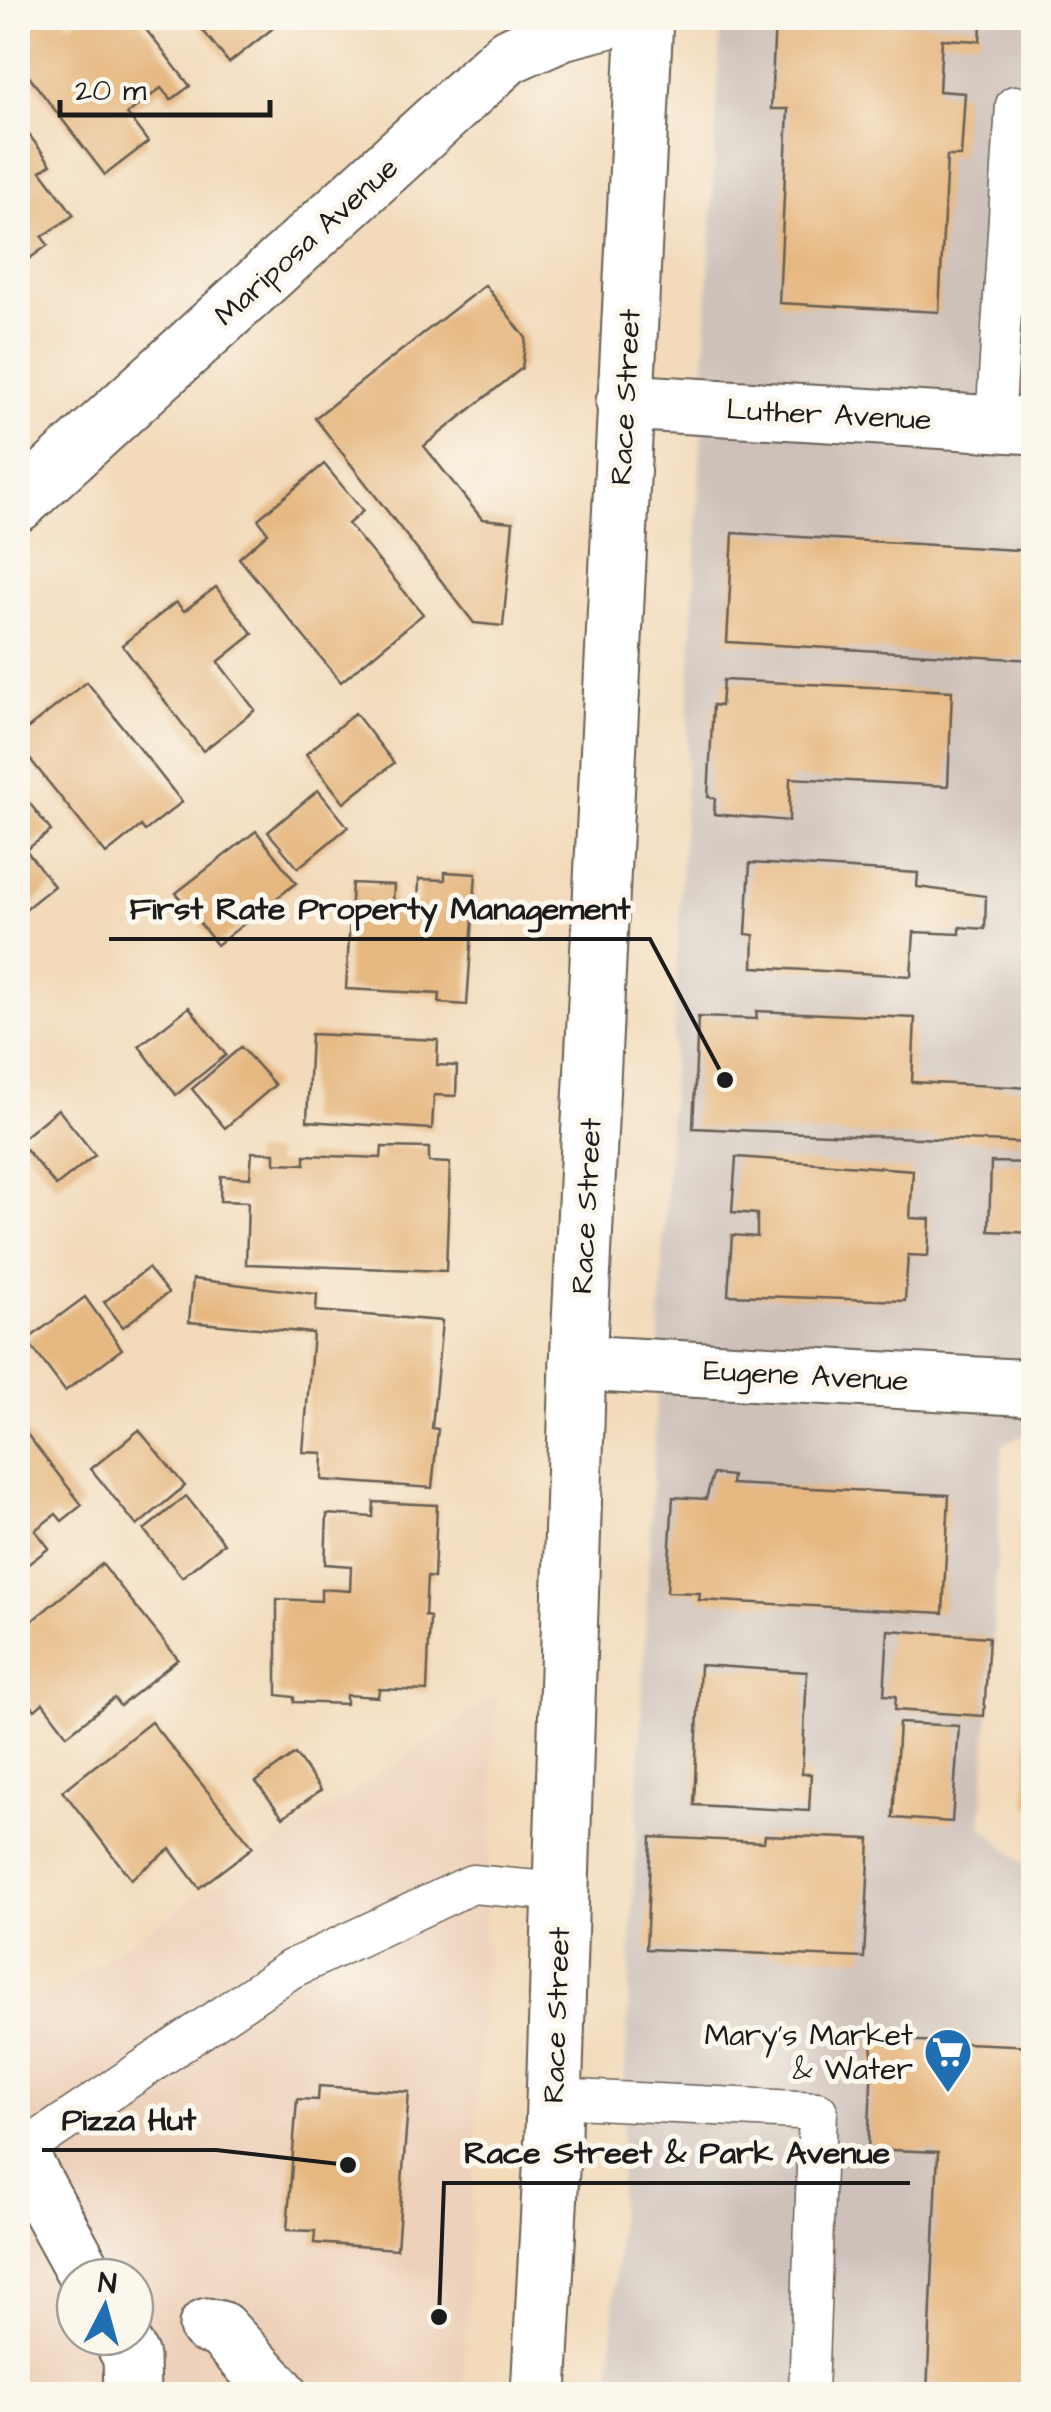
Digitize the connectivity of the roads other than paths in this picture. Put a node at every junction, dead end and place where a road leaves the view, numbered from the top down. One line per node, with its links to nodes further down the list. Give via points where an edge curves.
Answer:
1 (618, 18): 6 (main road, Mariposa Avenue, via 562,32 508,56)
2 (645, 18): 4 (main road, Race Street)
3 (1015, 105): 5 (lane, via 1007,268)
4 (624, 402): 5 (main road, Luther Avenue); 7 (main road, Race Street)
5 (1014, 425)
6 (18, 504)
7 (578, 1363): 8 (main road, Eugene Avenue); 9 (main road, Race Street)
8 (1034, 1388)
9 (560, 1892): 10 (main road, Race Street); 11 (lane, via 472,1884 291,1968)
10 (554, 2098): 17 (main road, Race Street); 18 (lane, via 818,2112)
11 (18, 2152): 12 (main road)
12 (76, 2257)
13 (208, 2326): 16 (main road, via 220,2328)
14 (131, 2357): 15 (main road)
15 (132, 2394)
16 (280, 2394)
17 (538, 2394)
18 (808, 2394)

